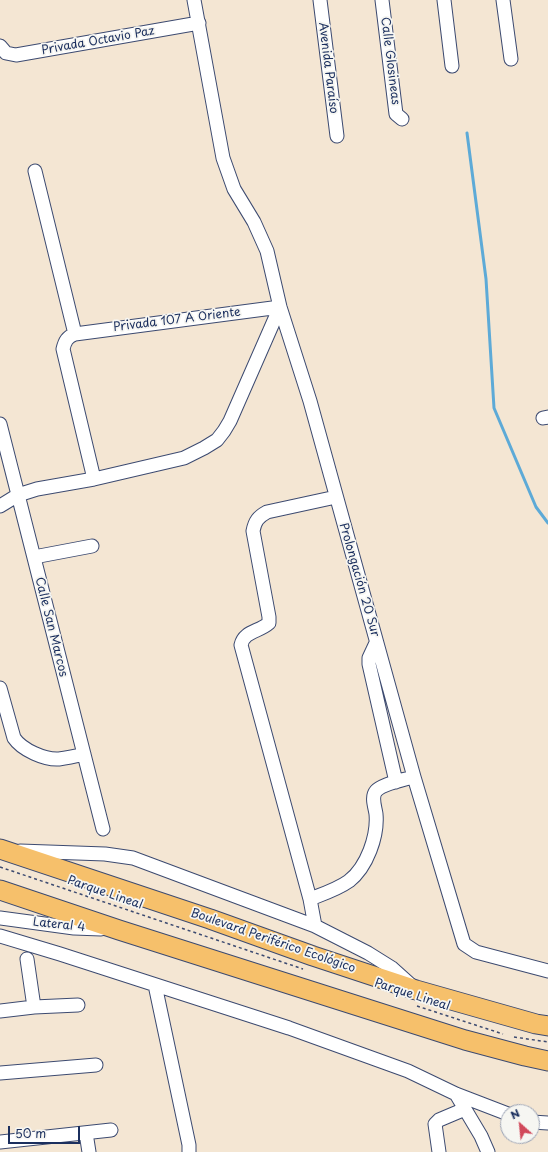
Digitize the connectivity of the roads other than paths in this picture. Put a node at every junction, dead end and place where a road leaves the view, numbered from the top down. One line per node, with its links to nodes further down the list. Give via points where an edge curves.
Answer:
1 (194, 0): 6 (street, Prolongación 20 Sur)
2 (320, 0): 11 (street, Avenida Paraíso)
3 (382, 0): 10 (street, Calle Glosineas, via 396,114)
4 (444, 0): 9 (street)
5 (503, 0): 8 (street)
6 (199, 23): 7 (street, Privada Octavio Paz, via 16,55 6,53); 13 (street, Prolongación 20 Sur, via 223,158 234,189 254,222 267,251)
7 (0, 46)
8 (511, 58)
9 (452, 66)
10 (402, 119)
11 (337, 136)
12 (35, 170): 14 (street)
13 (280, 307): 14 (street, Privada 107 A Oriente); 16 (street, via 230,421 216,440 193,454 172,462); 18 (street, Prolongación 20 Sur, via 310,401)
14 (75, 334): 16 (street, via 66,340 63,349)
15 (0, 426): 17 (street, Calle San Marcos)
16 (94, 479): 17 (street)
17 (18, 494): 19 (street); 21 (street, Calle San Marcos)
18 (336, 497): 22 (street, Prolongación 20 Sur); 30 (street, via 267,512 256,520 253,531 270,617 265,627 245,636 241,645)
19 (0, 506)
20 (92, 546): 21 (street)
21 (34, 557): 24 (street, Calle San Marcos)
22 (376, 643): 25 (street, Prolongación 20 Sur); 26 (street, via 369,664)
23 (0, 688): 24 (street, via 17,743 28,751 52,759)
24 (84, 754): 27 (street, Calle San Marcos)
25 (414, 777): 26 (street); 36 (street, Prolongación 20 Sur, via 464,944 476,952)
26 (396, 782): 30 (street, via 378,788 375,792 374,838 357,874 349,881)
27 (103, 829)
28 (1, 851): 32 (street, via 105,854 133,858); 38 (highway, Boulevard Periférico Ecológico, via 203,916 313,956)
29 (0, 890): 33 (highway)
30 (310, 899): 32 (street)
31 (0, 918): 33 (street, Lateral 4, via 74,928)
32 (315, 926): 38 (street, via 392,968)
33 (119, 930): 43 (highway, via 465,1040)
34 (0, 936): 37 (street)
35 (27, 958): 40 (street)
36 (548, 972)
37 (155, 985): 46 (street, via 289,1028 408,1071); 53 (street)
38 (415, 998): 42 (highway, Boulevard Periférico Ecológico)
39 (78, 1005): 40 (street)
40 (34, 1007): 41 (street)
41 (0, 1010)
42 (548, 1026)
43 (547, 1061)
44 (96, 1064): 45 (street)
45 (0, 1073)
46 (456, 1094): 47 (street); 48 (street)
47 (465, 1109): 54 (street, via 435,1124); 55 (street)
48 (500, 1111)
49 (111, 1130): 50 (street)
50 (86, 1133): 51 (street); 52 (street)
51 (0, 1142)
52 (89, 1152)
53 (189, 1152)
54 (439, 1152)
55 (488, 1152)

